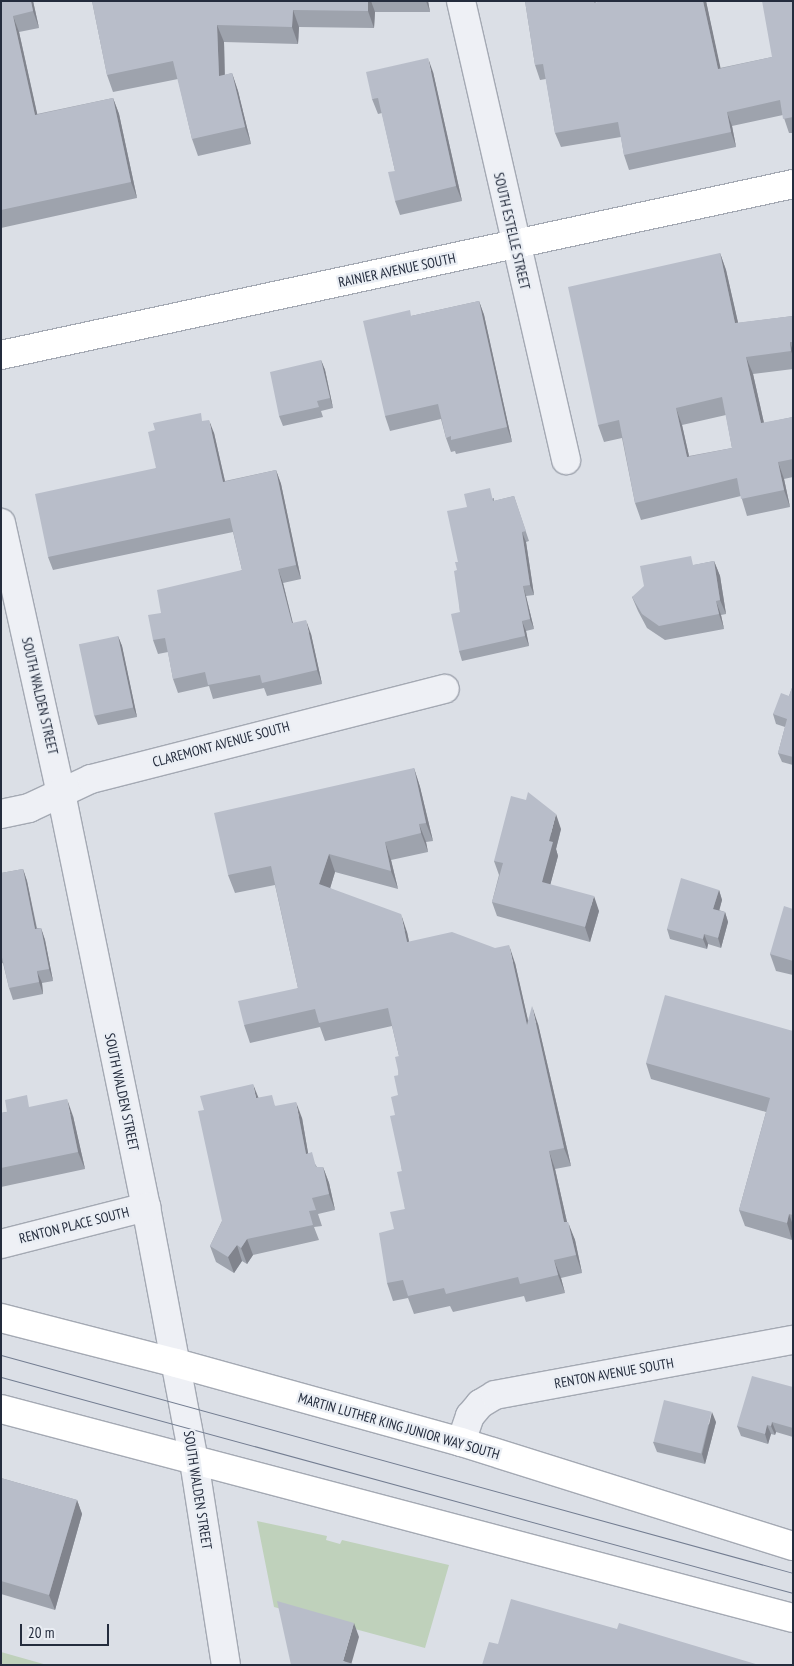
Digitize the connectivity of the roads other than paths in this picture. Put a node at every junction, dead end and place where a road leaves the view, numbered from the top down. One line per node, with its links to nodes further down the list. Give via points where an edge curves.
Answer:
1 (461, 1): 3 (street, SOUTH ESTELLE STREET)
2 (793, 184): 3 (main road, RAINIER AVENUE SOUTH)
3 (515, 244): 4 (main road, RAINIER AVENUE SOUTH); 5 (street, SOUTH ESTELLE STREET)
4 (1, 355)
5 (566, 460)
6 (1, 523): 8 (street, SOUTH WALDEN STREET)
7 (445, 689): 8 (street, CLAREMONT AVENUE SOUTH, via 91,778)
8 (61, 793): 9 (street, CLAREMONT AVENUE SOUTH, via 29,808); 10 (street, SOUTH WALDEN STREET)
9 (1, 814)
10 (146, 1207): 11 (street, RENTON PLACE SOUTH); 14 (street, SOUTH WALDEN STREET)
11 (1, 1244)
12 (1, 1318): 14 (main road, MARTIN LUTHER KING JUNIOR WAY SOUTH)
13 (793, 1340): 16 (street, RENTON AVENUE SOUTH, via 496,1395 480,1404 470,1416)
14 (176, 1363): 16 (main road, MARTIN LUTHER KING JUNIOR WAY SOUTH); 17 (street, SOUTH WALDEN STREET)
15 (1, 1409): 17 (main road)
16 (461, 1442): 18 (main road, MARTIN LUTHER KING JUNIOR WAY SOUTH)
17 (194, 1461): 19 (main road); 20 (street, SOUTH WALDEN STREET)
18 (793, 1546)
19 (793, 1618)
20 (226, 1665)

